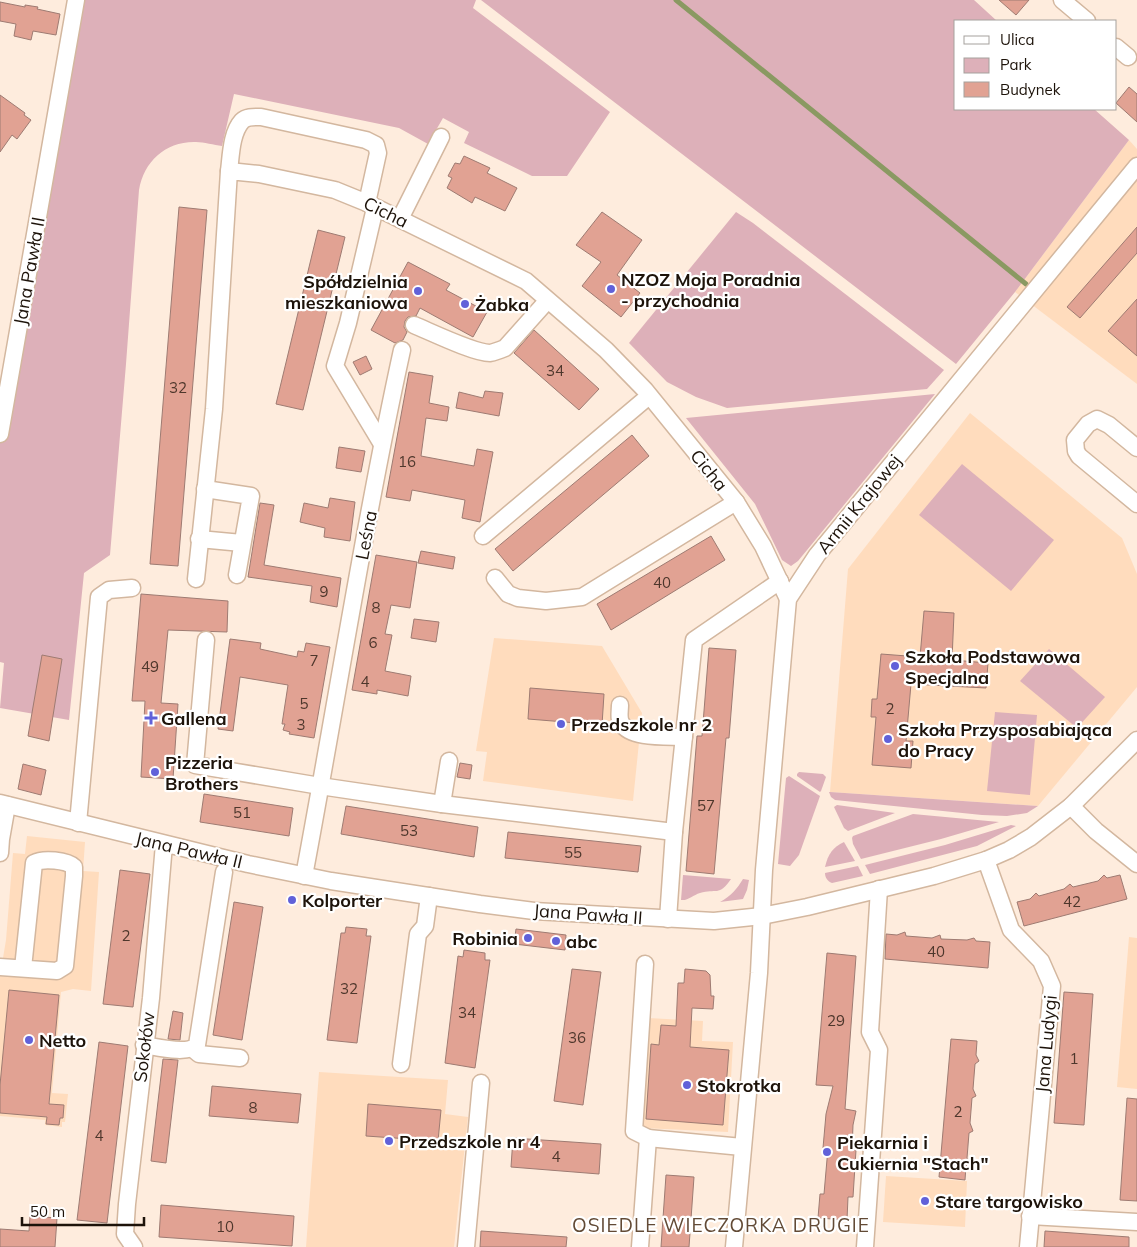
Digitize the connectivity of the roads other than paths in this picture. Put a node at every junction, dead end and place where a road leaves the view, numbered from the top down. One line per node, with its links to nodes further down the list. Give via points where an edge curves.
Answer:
1 (76, 0): 13 (street, Jana Pawła II)
2 (1062, 0): 3 (street)
3 (1086, 20)
4 (442, 137): 8 (street)
5 (1137, 166): 27 (street, Armii Krajowej, via 817,554)
6 (229, 171): 7 (street, Cicha, via 335,190); 7 (street, via 236,132 243,120 252,117 366,140 376,145 378,153); 16 (street, via 214,409)
7 (371, 206): 8 (street, Cicha); 14 (street, via 348,323 335,366)
8 (400, 219): 9 (street, Cicha, via 526,282)
9 (547, 301): 10 (street, via 505,348 489,353); 12 (street, Cicha, via 606,350)
10 (414, 325)
11 (402, 350): 14 (street, Leśna)
12 (649, 396): 17 (street, Cicha); 19 (street)
13 (0, 434)
14 (382, 444): 33 (street, Leśna)
15 (1137, 448): 18 (street, via 1097,419 1088,424 1075,440 1079,456)
16 (205, 488): 20 (street); 21 (street, via 250,496)
17 (736, 502): 24 (street, via 582,596 546,601 518,598 508,594); 25 (street, Cicha)
18 (1137, 504)
19 (483, 536)
20 (199, 539): 21 (street); 23 (street)
21 (242, 543): 22 (street)
22 (237, 575)
23 (196, 578)
24 (495, 578)
25 (780, 581): 27 (street, Cicha); 30 (street, via 694,640)
26 (132, 588): 37 (street, via 109,590 99,597)
27 (788, 599): 47 (street, Armii Krajowej)
28 (206, 640): 33 (street, via 195,765)
29 (620, 705): 30 (street, via 619,718 630,732)
30 (684, 737): 38 (street)
31 (1137, 740): 36 (street, Jana Pawła II)
32 (449, 761): 35 (street)
33 (320, 786): 35 (street); 44 (street, Leśna)
34 (4, 804): 37 (street, Jana Pawła II); 40 (street)
35 (442, 804): 38 (street)
36 (1070, 806): 41 (street, Jana Pawła II, via 1031,837); 42 (street)
37 (78, 823): 39 (street, Jana Pawła II)
38 (674, 832): 48 (street)
39 (164, 844): 44 (street, Jana Pawła II); 52 (street, Sokołów)
40 (0, 853)
41 (986, 860): 45 (street, Jana Pawła II); 59 (street, Jana Ludygi, via 1011,930 1041,961 1052,986)
42 (1137, 864)
43 (224, 872): 53 (street, via 197,1045)
44 (304, 876): 46 (street, Jana Pawła II)
45 (879, 889): 47 (street, Jana Pawła II); 65 (street, via 870,1032 879,1050)
46 (429, 896): 48 (street, Jana Pawła II, via 534,911); 55 (street, via 424,926 418,934)
47 (762, 916): 48 (street, Jana Pawła II, via 714,921); 58 (street, Armii Krajowej)
48 (668, 919)
49 (645, 964): 57 (street, via 634,1131)
50 (0, 967): 51 (street)
51 (23, 968): 51 (street, via 58,971 65,966 74,876 74,867 70,863 34,862)
52 (144, 1045): 53 (street); 61 (street, Sokołów, via 125,1234)
53 (193, 1049): 54 (street, via 199,1054)
54 (240, 1058)
55 (401, 1064)
56 (481, 1083): 62 (street)
57 (648, 1138): 58 (street); 63 (street)
58 (742, 1147): 64 (street, Armii Krajowej)
59 (1030, 1216): 60 (street); 66 (street, Jana Ludygi)
60 (1137, 1222)
61 (134, 1247)
62 (466, 1247)
63 (640, 1247)
64 (734, 1247)
65 (865, 1247)
66 (1028, 1247)

